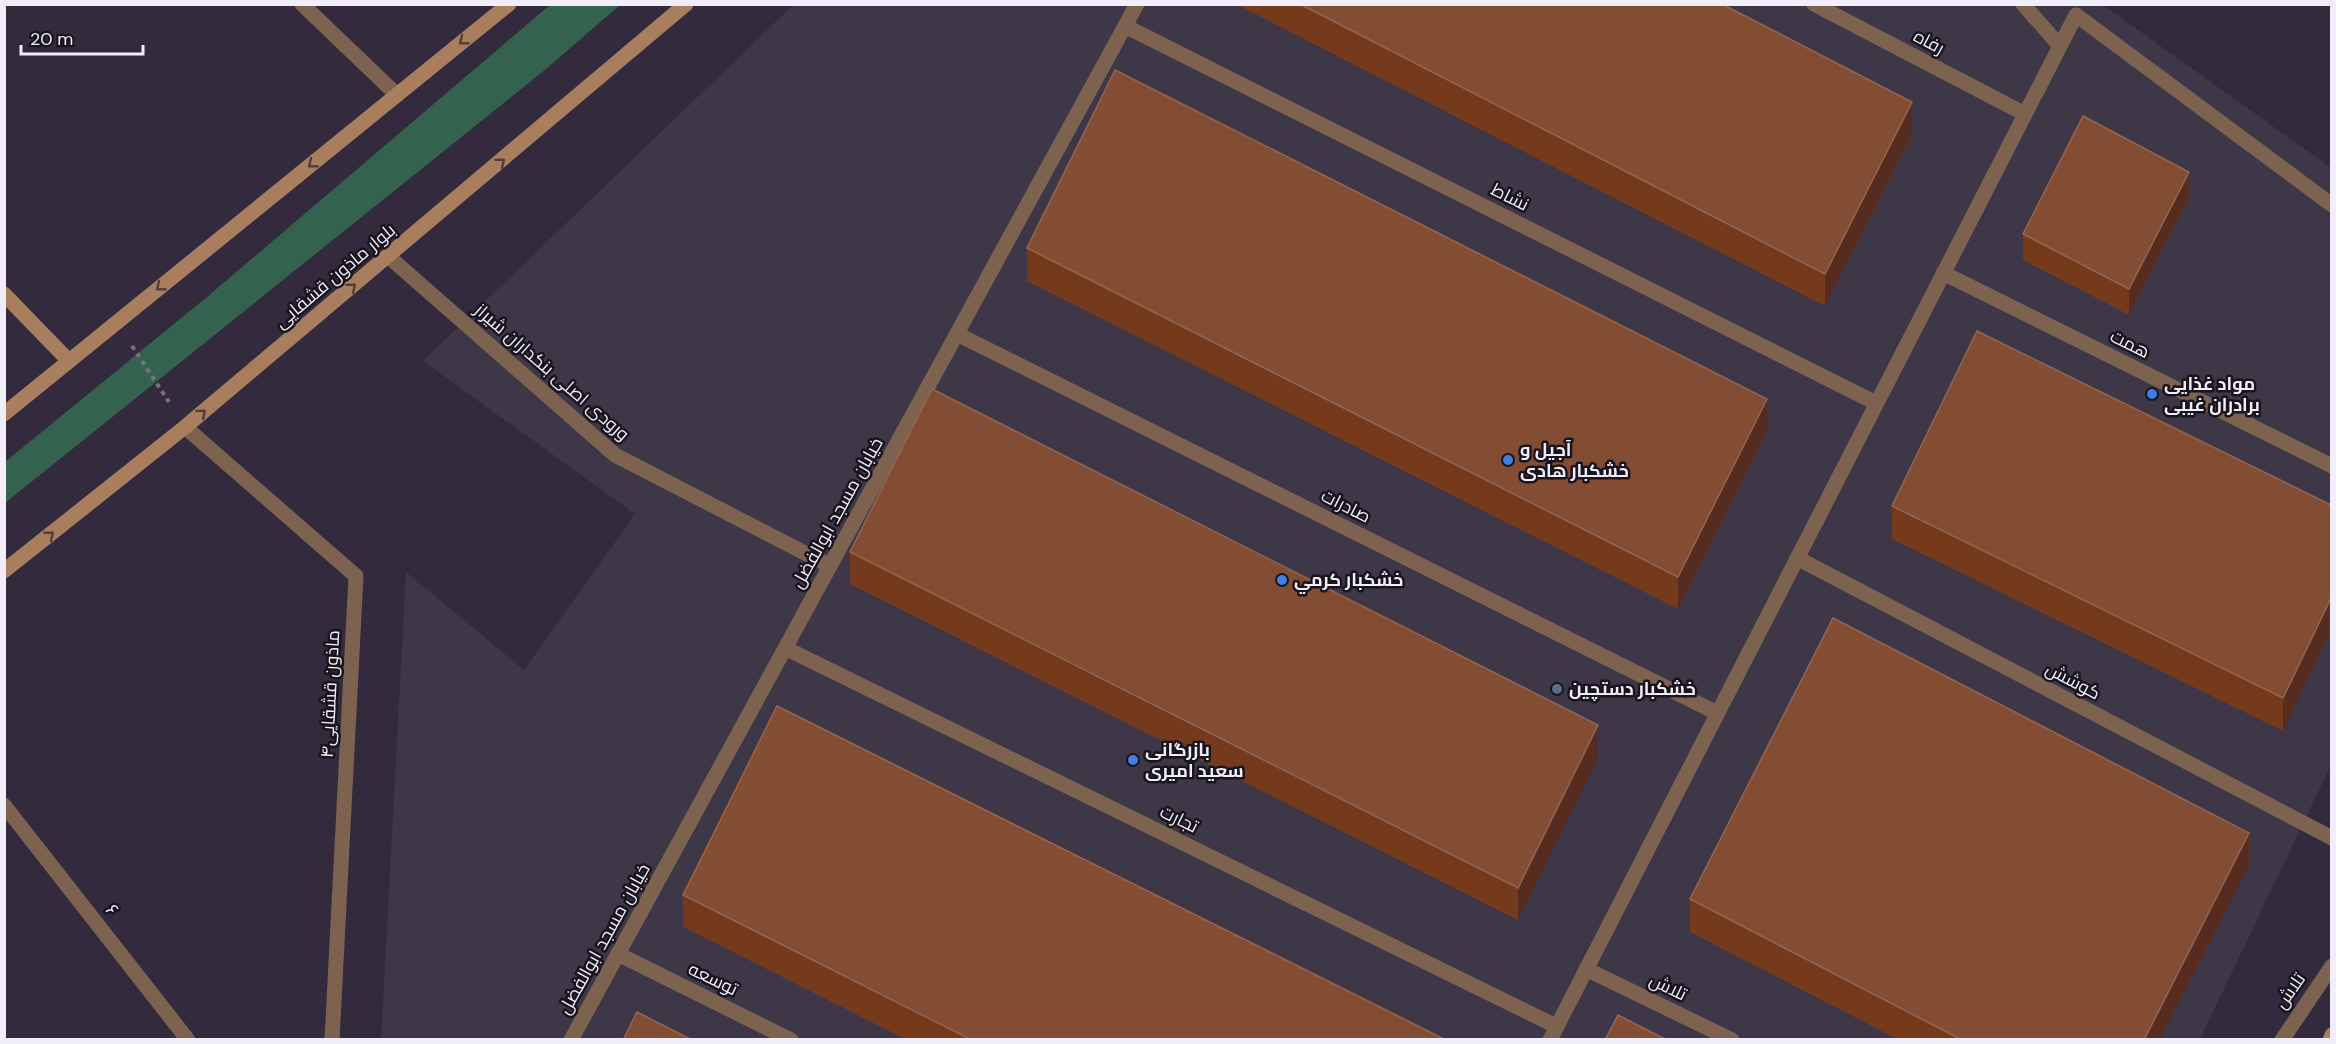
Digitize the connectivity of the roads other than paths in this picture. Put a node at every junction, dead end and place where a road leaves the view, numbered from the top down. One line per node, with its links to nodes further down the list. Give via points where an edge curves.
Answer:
1 (302, 4): 9 (street)
2 (508, 4): 9 (street, one-way to 9)
3 (686, 4): 12 (street, بلوار ماذون قشقایی, one-way to 3)
4 (1137, 4): 7 (street, خیابان مسجد ابوالفضل)
5 (1814, 4): 10 (street, رفاه)
6 (2023, 4): 8 (street)
7 (1125, 26): 15 (street, خیابان مسجد ابوالفضل); 17 (street, نشاط)
8 (2059, 45): 10 (street); 11 (street, via 2076,15)
9 (397, 95): 16 (street, one-way to 16)
10 (2025, 114): 13 (street)
11 (2331, 205)
12 (388, 256): 19 (street, بلوار ماذون قشقایی, one-way to 12); 22 (street, ورودی اصلی بنکداران شیراز, via 615,454)
13 (1943, 273): 17 (street); 20 (street, همت)
14 (4, 294): 16 (street)
15 (957, 334): 22 (street, خیابان مسجد ابوالفضل); 25 (street, صادرات)
16 (69, 361): 18 (street)
17 (1876, 404): 21 (street)
18 (4, 414)
19 (185, 427): 23 (street, بلوار ماذون قشقایی, one-way to 19); 34 (street, ۴ماذون قشقایی, via 356,576)
20 (2331, 466)
21 (1797, 558): 25 (street); 27 (street, کوشش)
22 (830, 566): 24 (street, خیابان مسجد ابوالفضل)
23 (4, 571)
24 (785, 648): 28 (street, خیابان مسجد ابوالفضل); 31 (street, تجارت)
25 (1717, 713): 30 (street)
26 (4, 805): 33 (street, ۶)
27 (2331, 838)
28 (618, 954): 35 (street, خیابان مسجد ابوالفضل); 36 (street, توسعه)
29 (2331, 966): 38 (street, تلاش)
30 (1586, 969): 31 (street); 37 (street, تلاش)
31 (1553, 1033)
32 (2331, 1035): 39 (street)
33 (188, 1040)
34 (332, 1040)
35 (571, 1040)
36 (790, 1040)
37 (1732, 1040)
38 (2282, 1040)
39 (2330, 1040)

